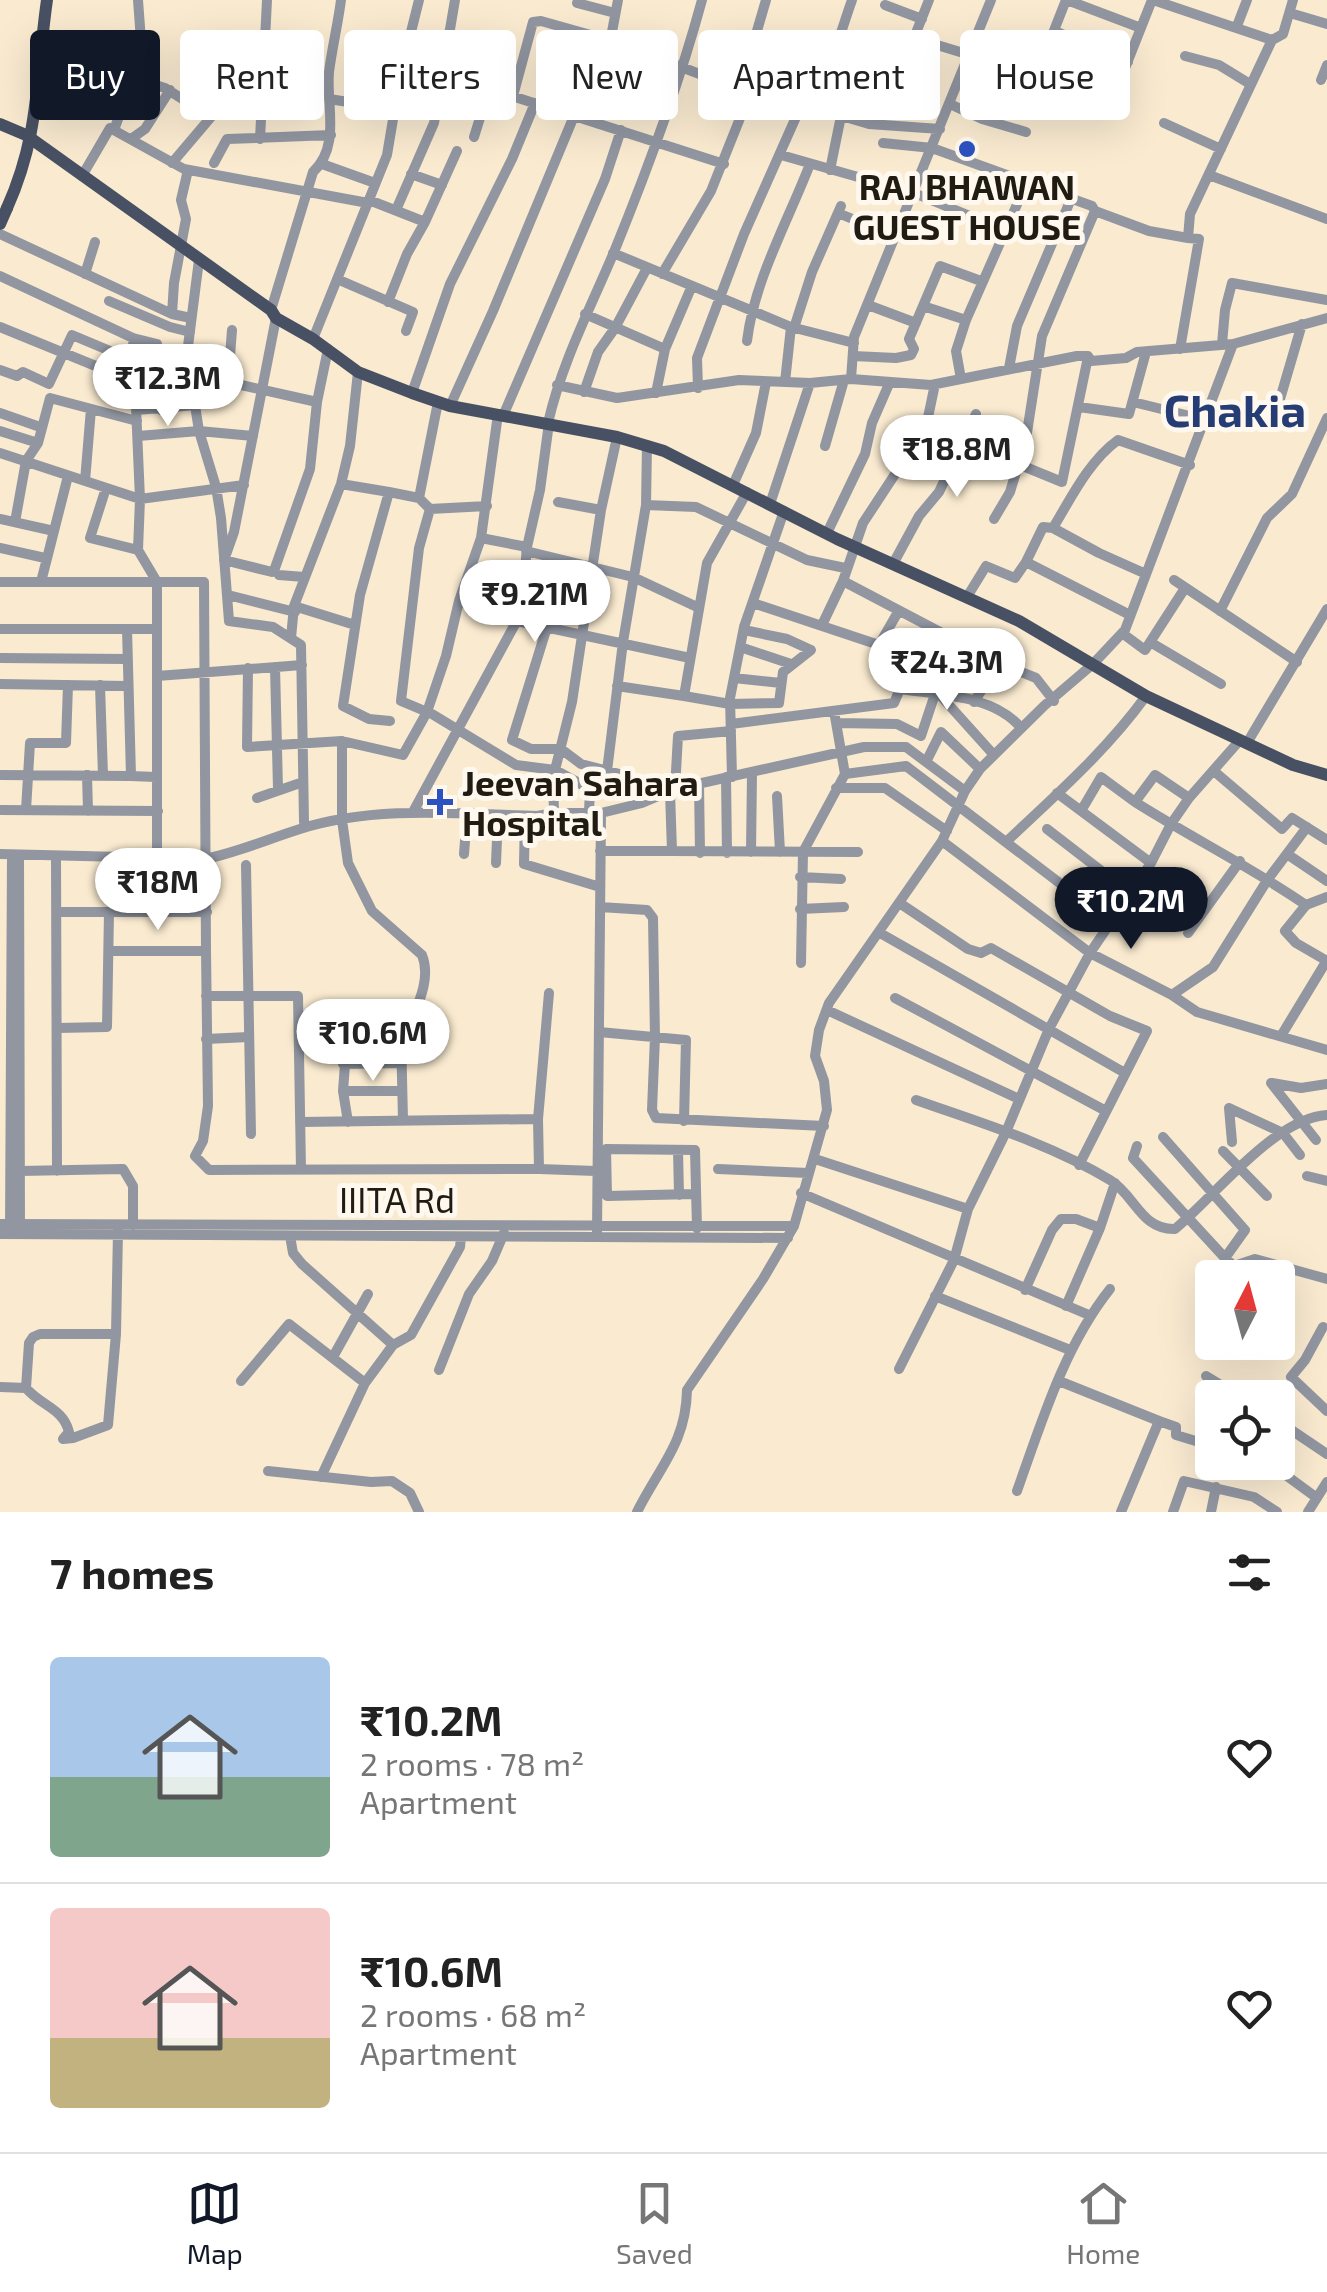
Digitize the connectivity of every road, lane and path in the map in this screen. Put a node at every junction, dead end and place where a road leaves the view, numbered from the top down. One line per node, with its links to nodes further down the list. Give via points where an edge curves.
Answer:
1 (46, 0): 25 (street); 72 (street); 98 (main road, bridge, via 31,143)
2 (138, 0): 26 (street)
3 (267, 0): 73 (street)
4 (341, 0): 49 (street)
5 (418, 0): 27 (street)
6 (455, 0): 28 (street)
7 (618, 0): 19 (street)
8 (702, 0): 41 (street)
9 (766, 0): 31 (street)
10 (852, 0): 32 (street)
11 (929, 0): 21 (street)
12 (991, 0): 33 (street)
13 (1067, 0): 24 (street); 34 (street)
14 (1152, 0): 23 (street); 24 (street)
15 (1248, 0): 23 (street)
16 (1294, 0): 20 (street)
17 (577, 3): 19 (street)
18 (886, 6): 21 (street)
19 (615, 13): 30 (street)
20 (1290, 13): 22 (street); 35 (street, via 1283,34)
21 (922, 19): 36 (street, via 914,38)
22 (1327, 24)
23 (1236, 26): 35 (street)
24 (1141, 28): 38 (street)
25 (45, 30)
26 (140, 30)
27 (411, 30)
28 (451, 30)
29 (577, 30): 45 (street, via 533,22)
30 (613, 30)
31 (757, 30)
32 (841, 30)
33 (980, 30)
34 (1055, 30)
35 (1272, 40): 44 (street)
36 (960, 52)
37 (1185, 56): 44 (street, via 1219,65)
38 (1130, 57)
39 (678, 65): 41 (street)
40 (1327, 65): 43 (street)
41 (682, 66): 75 (street); 84 (street, via 750,94)
42 (960, 80): 52 (street)
43 (1320, 80)
44 (1250, 84): 78 (street)
45 (516, 85)
46 (160, 86): 47 (street)
47 (170, 90): 74 (street); 81 (street, via 211,117)
48 (516, 97): 51 (street)
49 (329, 99): 50 (street); 70 (street)
50 (344, 101)
51 (534, 103): 171 (street, via 450,284)
52 (950, 104): 66 (street); 69 (street)
53 (33, 120): 72 (street)
54 (118, 120): 67 (street)
55 (392, 120): 91 (street)
56 (433, 120): 88 (street)
57 (479, 120): 71 (street)
58 (572, 120): 176 (street, via 494,311)
59 (588, 120): 63 (street)
60 (795, 120): 80 (street)
61 (840, 120): 87 (street)
62 (855, 120): 66 (street)
63 (595, 122): 68 (street)
64 (0, 124): 72 (main road)
65 (1164, 124): 78 (street)
66 (940, 129): 77 (street)
67 (114, 130): 74 (street); 89 (street)
68 (622, 130): 75 (street); 183 (street)
69 (1026, 132)
70 (331, 135): 73 (street); 83 (street)
71 (474, 137)
72 (30, 138): 89 (main road)
73 (260, 139): 82 (street, via 227,140)
74 (131, 140): 81 (street)
75 (655, 140): 84 (street); 110 (street)
76 (884, 143): 77 (street)
77 (932, 148): 92 (street); 94 (street)
78 (1221, 149): 90 (street)
79 (457, 152): 93 (street)
80 (780, 155): 85 (street); 120 (street)
81 (172, 162): 86 (street)
82 (214, 162)
83 (322, 164): 91 (street); 95 (street)
84 (724, 164): 114 (street)
85 (810, 164): 87 (street); 126 (street)
86 (188, 170): 95 (street); 109 (street)
87 (830, 170): 94 (street)
88 (412, 174): 93 (street); 99 (street)
89 (82, 176): 109 (main road)
90 (1210, 176): 101 (street); 107 (street, via 1190,214)
91 (375, 183): 97 (street)
92 (1026, 184): 96 (street); 104 (street)
93 (442, 185): 102 (street)
94 (914, 193): 104 (street); 106 (street)
95 (308, 194): 97 (street); 128 (street)
96 (1071, 200): 100 (street); 156 (street, via 1017,326)
97 (368, 202): 99 (street); 116 (street)
98 (4, 209): 103 (main road)
99 (396, 210): 102 (street)
100 (1096, 211): 107 (street); 155 (street, via 1042,336)
101 (1327, 218)
102 (425, 222): 123 (street)
103 (0, 224)
104 (1004, 230): 117 (street)
105 (0, 234): 113 (street)
106 (896, 237): 124 (street); 138 (street, via 839,209)
107 (1188, 238): 149 (street, via 1199,239)
108 (95, 242): 113 (street)
109 (179, 246): 111 (main road); 127 (street)
110 (614, 253): 112 (street); 129 (street)
111 (199, 260): 128 (main road); 130 (street)
112 (647, 268): 114 (street); 137 (street)
113 (85, 274): 118 (street)
114 (662, 274): 119 (street)
115 (0, 276): 134 (street)
116 (337, 279): 123 (street); 143 (street)
117 (981, 282): 125 (street, via 940,266); 132 (street)
118 (114, 286): 122 (street); 127 (street)
119 (691, 288): 120 (street); 148 (street)
120 (720, 300): 126 (street); 168 (street, via 697,358)
121 (1327, 300): 146 (street, via 1232,283 1225,310)
122 (109, 301): 134 (street); 141 (street)
123 (388, 302): 140 (street, via 413,312)
124 (868, 305): 133 (street); 145 (street)
125 (923, 306): 132 (street); 133 (street)
126 (750, 312): 138 (street); 144 (street)
127 (172, 314): 130 (street)
128 (273, 314): 143 (main road); 169 (street)
129 (585, 314): 137 (street); 167 (street)
130 (191, 318): 141 (street)
131 (1327, 318): 135 (street)
132 (966, 320): 160 (street, via 956,350)
133 (916, 322): 152 (street, via 909,338 914,350 907,357)
134 (102, 324): 142 (street)
135 (1302, 324): 146 (street); 173 (street)
136 (0, 328): 151 (street)
137 (615, 328): 148 (street); 170 (street)
138 (793, 328): 145 (street); 163 (street)
139 (232, 330): 169 (street, via 228,382)
140 (406, 331)
141 (190, 332): 177 (street)
142 (133, 338): 154 (street); 180 (street, via 156,344)
143 (313, 339): 147 (main road)
144 (746, 341)
145 (854, 343): 152 (street)
146 (1228, 344): 149 (street); 186 (street)
147 (328, 349): 158 (main road); 174 (street)
148 (664, 349): 172 (street)
149 (1180, 349): 150 (street)
150 (1146, 352): 153 (street, via 1091,361); 175 (street)
151 (62, 354): 154 (street, via 77,336); 157 (street, via 49,384); 161 (street)
152 (853, 356): 159 (street)
153 (1088, 356): 155 (street); 178 (street)
154 (134, 361): 161 (street)
155 (1039, 362): 156 (street); 199 (street)
156 (1010, 368): 160 (street)
157 (0, 370)
158 (358, 372): 171 (main road); 204 (street)
159 (848, 379): 164 (street); 165 (street); 197 (street)
160 (961, 379): 166 (street)
161 (136, 382): 184 (street)
162 (766, 382): 163 (street); 168 (street); 205 (street, via 756,432)
163 (785, 382): 164 (street)
164 (810, 382): 214 (street)
165 (889, 384): 166 (street); 226 (street)
166 (935, 384): 229 (street, via 926,427)
167 (557, 385): 170 (street); 187 (street)
168 (698, 388): 172 (street)
169 (264, 389): 174 (street); 192 (street)
170 (584, 392): 172 (street, via 617,398)
171 (412, 393): 176 (main road)
172 (656, 393)
173 (1280, 399)
174 (317, 402): 234 (street, via 310,469 275,568)
175 (1133, 402): 178 (street, via 1129,414); 186 (street)
176 (444, 404): 183 (main road); 211 (street)
177 (196, 405): 180 (street); 190 (street)
178 (1078, 407): 199 (street, via 1062,482)
179 (92, 409): 184 (street); 188 (street, via 50,398); 203 (street)
180 (161, 410): 184 (street)
181 (0, 413): 188 (street)
182 (976, 414): 194 (street)
183 (501, 415): 187 (main road); 216 (street)
184 (137, 416): 191 (street)
185 (1327, 418): 256 (street, via 1292,494 1268,518)
186 (1206, 420): 201 (street)
187 (549, 423): 193 (main road); 231 (street)
188 (40, 427): 195 (street)
189 (0, 431): 195 (street)
190 (199, 431): 191 (street); 192 (street); 208 (street)
191 (138, 436): 212 (street)
192 (252, 436): 206 (street)
193 (617, 437): 196 (main road); 218 (street)
194 (965, 438): 199 (street); 236 (street)
195 (38, 443): 200 (street)
196 (647, 445): 205 (main road); 215 (street)
197 (824, 446)
198 (0, 454): 200 (street)
199 (1020, 459): 220 (street)
200 (26, 461): 202 (street); 222 (street)
201 (1190, 465): 224 (street, via 1118,440 1078,486); 239 (street)
202 (68, 476): 203 (street); 225 (street)
203 (85, 482): 207 (street)
204 (341, 484): 209 (street); 242 (street)
205 (733, 485): 210 (main road)
206 (244, 486): 208 (street); 234 (street)
207 (106, 488): 212 (street); 232 (street, via 90,538)
208 (216, 488): 212 (street); 234 (street)
209 (389, 492): 211 (street); 260 (street)
210 (746, 492): 214 (main road); 223 (street)
211 (420, 498): 217 (street)
212 (140, 499): 232 (street)
213 (558, 502): 218 (street)
214 (770, 504): 219 (main road)
215 (646, 505): 223 (street, via 696,508); 241 (street)
216 (487, 506): 217 (street); 227 (street)
217 (430, 508): 300 (street, via 419,548 402,700)
218 (601, 510): 237 (street)
219 (784, 511): 226 (main road); 228 (street)
220 (994, 518)
221 (0, 519): 222 (street)
222 (15, 522): 225 (street)
223 (731, 524): 228 (street); 253 (street, via 707,563)
224 (1054, 528): 235 (street, via 1043,527); 239 (street)
225 (54, 531): 233 (street)
226 (827, 533): 229 (main road)
227 (482, 538): 231 (street); 251 (street)
228 (772, 544): 238 (street); 252 (street)
229 (854, 546): 236 (main road); 238 (street)
230 (0, 548): 233 (street)
231 (527, 549): 237 (street); 259 (street)
232 (138, 550): 247 (street)
233 (45, 558): 246 (street)
234 (224, 560): 249 (street)
235 (1026, 562): 250 (street, via 1014,578 986,566); 258 (street)
236 (893, 564): 250 (main road)
237 (593, 565): 241 (street); 267 (street)
238 (845, 568): 244 (street)
239 (1146, 574): 258 (street)
240 (279, 575): 242 (street)
241 (633, 577): 253 (street); 270 (street)
242 (304, 578): 254 (street)
243 (1174, 580): 248 (street)
244 (843, 581): 257 (street); 261 (street)
245 (0, 582): 246 (street)
246 (41, 582): 247 (street)
247 (156, 582): 265 (street); 283 (street, via 204,582)
248 (1185, 588): 256 (street); 271 (street)
249 (228, 595): 254 (street); 269 (street, via 229,621 260,623)
250 (967, 597): 279 (main road)
251 (459, 601): 259 (street); 300 (street)
252 (752, 603): 261 (street); 266 (street)
253 (697, 608): 274 (street)
254 (294, 609): 260 (street); 269 (street)
255 (1327, 609): 276 (street)
256 (1220, 611): 276 (street)
257 (898, 612): 261 (street, via 879,645); 277 (street)
258 (1130, 616): 268 (street)
259 (516, 620): 262 (street); 305 (street)
260 (355, 624): 301 (street, via 343,706)
261 (822, 624)
262 (546, 627): 267 (street); 310 (street, via 512,740 531,749)
263 (0, 628): 264 (street)
264 (127, 628): 265 (street); 275 (street)
265 (157, 628): 284 (street)
266 (744, 630): 272 (street); 278 (street, via 811,650)
267 (583, 633): 270 (street); 310 (street)
268 (1122, 633): 271 (street, via 1145,650); 279 (street)
269 (291, 638): 280 (street, via 302,644)
270 (623, 642): 274 (street); 292 (street)
271 (1150, 642): 288 (street)
272 (740, 648): 278 (street); 285 (street)
273 (0, 658): 275 (street)
274 (690, 658): 294 (street)
275 (127, 659): 291 (street)
276 (1297, 662): 307 (street)
277 (999, 663): 296 (street, via 1036,678); 297 (street)
278 (791, 664): 287 (street)
279 (1094, 664): 295 (main road); 296 (street)
280 (302, 665): 281 (street); 308 (street)
281 (275, 666): 282 (street); 309 (street)
282 (248, 668): 283 (street); 309 (street, via 247,747)
283 (204, 671): 284 (street); 375 (street)
284 (157, 676): 329 (street)
285 (734, 678): 287 (street); 298 (street)
286 (0, 684): 289 (street)
287 (781, 684): 298 (street, via 779,702)
288 (1221, 684)
289 (68, 685): 290 (street); 323 (street, via 66,743 30,744)
290 (100, 685): 291 (street); 325 (street)
291 (127, 686): 326 (street)
292 (617, 686): 294 (street); 317 (street)
293 (937, 695): 297 (street); 299 (street, via 900,689 894,703); 302 (street, via 921,736 897,724); 312 (street)
294 (684, 696): 298 (street)
295 (1146, 696): 307 (main road); 314 (street)
296 (1054, 700): 304 (street)
297 (974, 702): 304 (street, via 1009,713)
298 (730, 704): 303 (street)
299 (834, 711): 302 (street); 303 (street)
300 (427, 712): 305 (street); 306 (street, via 403,755)
301 (390, 721)
302 (838, 723): 311 (street)
303 (731, 728): 327 (street); 334 (street, via 678,736)
304 (1021, 728): 312 (street)
305 (458, 729): 316 (street, via 516,765); 348 (street)
306 (342, 740): 308 (street); 354 (street)
307 (1243, 742): 319 (street); 322 (main road)
308 (302, 743): 309 (street); 330 (street)
309 (275, 745): 333 (street)
310 (561, 750): 316 (street); 317 (street, via 580,764)
311 (841, 752): 313 (street, via 906,748); 318 (street); 320 (street)
312 (993, 754): 315 (street)
313 (926, 762): 315 (street, via 941,732); 335 (street)
314 (1086, 767): 328 (street); 336 (street)
315 (980, 769): 335 (street)
316 (555, 770): 349 (street); 350 (street, via 590,789)
317 (608, 771): 341 (street, via 631,777)
318 (752, 772): 327 (street); 364 (street)
319 (1214, 772): 339 (street); 357 (street, via 1282,829 1292,818)
320 (845, 774): 332 (street); 342 (street, via 906,766)
321 (0, 775): 323 (street)
322 (1327, 775)
323 (28, 776): 324 (street); 344 (street)
324 (87, 776): 325 (street); 345 (street)
325 (103, 776): 326 (street)
326 (131, 776): 329 (street)
327 (729, 777): 331 (street); 369 (street)
328 (1101, 777): 340 (street); 347 (street)
329 (156, 778): 346 (street)
330 (303, 782): 333 (street); 355 (street)
331 (699, 784): 334 (street); 368 (street)
332 (836, 788): 359 (street, via 884,788); 366 (street)
333 (278, 789): 338 (street)
334 (673, 790): 341 (street); 362 (street)
335 (965, 791): 342 (street)
336 (1058, 793): 347 (street); 361 (street)
337 (777, 796): 365 (street)
338 (257, 798)
339 (1189, 798): 340 (street, via 1156,775); 356 (street)
340 (1136, 802): 356 (street)
341 (642, 803): 350 (street)
342 (960, 805): 359 (street); 361 (street)
343 (0, 810): 344 (street)
344 (26, 810): 345 (street)
345 (88, 811): 346 (street)
346 (158, 811): 374 (street)
347 (1080, 811): 378 (street)
348 (413, 812): 351 (street); 354 (street)
349 (554, 812): 350 (street); 353 (street)
350 (595, 812): 363 (street)
351 (467, 815): 352 (street); 370 (street)
352 (498, 815): 353 (street); 377 (street)
353 (526, 816): 384 (street, via 524,864)
354 (342, 820): 375 (street); 413 (street, via 348,863 372,911 425,961 425,983)
355 (304, 822)
356 (1171, 824): 376 (street); 378 (street)
357 (1306, 827): 360 (street); 371 (street)
358 (1048, 829): 385 (street)
359 (945, 836): 387 (street); 400 (street)
360 (1327, 840)
361 (1007, 842): 395 (street)
362 (672, 851): 363 (street); 368 (street)
363 (600, 852): 384 (street)
364 (751, 852): 365 (street); 369 (street)
365 (780, 852): 366 (street)
366 (803, 852): 367 (street); 380 (street)
367 (858, 852)
368 (700, 853): 369 (street)
369 (726, 853)
370 (464, 854)
371 (1287, 854): 382 (street); 383 (street)
372 (10, 855): 373 (street); 453 (street); 471 (street)
373 (56, 856): 374 (street); 392 (street)
374 (157, 858): 375 (street)
375 (206, 858): 394 (street)
376 (1240, 861): 382 (street); 397 (street)
377 (496, 863)
378 (1151, 863): 385 (street)
379 (246, 864): 405 (street)
380 (800, 877): 381 (street); 391 (street)
381 (841, 879)
382 (1268, 879): 388 (street); 406 (street, via 1213,967)
383 (1327, 882)
384 (600, 887): 389 (street)
385 (1130, 894): 395 (street)
386 (1327, 897): 388 (street)
387 (901, 904): 396 (street); 404 (street, via 968,949 991,948)
388 (1306, 905): 401 (street, via 1285,931)
389 (600, 907): 412 (street); 416 (street, via 651,912)
390 (844, 907): 391 (street)
391 (800, 909): 402 (street)
392 (58, 912): 393 (street); 410 (street)
393 (108, 912): 394 (street); 398 (street)
394 (207, 912): 399 (street)
395 (1112, 922): 400 (street)
396 (880, 932): 409 (street); 411 (street)
397 (1188, 934)
398 (110, 951): 399 (street); 410 (street, via 108,1027)
399 (206, 951): 407 (street)
400 (1090, 953): 404 (street); 406 (street)
401 (1327, 961): 414 (street)
402 (801, 963)
403 (549, 993): 432 (street)
404 (1070, 994): 411 (street); 424 (street, via 1147,1031)
405 (248, 995): 407 (street); 415 (street); 417 (street, via 298,996)
406 (1172, 995): 414 (street, via 1197,1012)
407 (206, 996): 419 (street)
408 (895, 998): 423 (street)
409 (826, 1010): 429 (street); 438 (street, via 816,1056 824,1080)
410 (57, 1028): 454 (street)
411 (1049, 1030): 423 (street); 424 (street)
412 (599, 1032): 416 (street); 455 (street)
413 (401, 1034): 418 (street); 421 (street)
414 (1281, 1036): 420 (street)
415 (249, 1037): 419 (street); 441 (street)
416 (655, 1037): 435 (street, via 653,1115); 435 (street, via 686,1040)
417 (300, 1038): 418 (street); 436 (street)
418 (347, 1038): 422 (street)
419 (206, 1039): 450 (street, via 208,1106 195,1156 210,1170)
420 (1327, 1050)
421 (402, 1063): 422 (street); 427 (street)
422 (343, 1064): 426 (street)
423 (1032, 1070): 429 (street); 430 (street)
424 (1125, 1073): 430 (street)
425 (1327, 1084): 434 (street, via 1271,1083)
426 (343, 1091): 427 (street); 437 (street)
427 (402, 1091): 433 (street)
428 (916, 1100): 439 (street)
429 (1019, 1100): 439 (street)
430 (1106, 1111): 448 (street)
431 (1327, 1115): 434 (street)
432 (538, 1119): 433 (street); 451 (street)
433 (403, 1120): 437 (street)
434 (1300, 1120): 440 (street); 443 (street)
435 (684, 1121): 438 (street)
436 (300, 1122): 437 (street); 450 (street)
437 (348, 1122)
438 (824, 1126): 447 (street)
439 (1006, 1132): 448 (street); 465 (street)
440 (1283, 1133): 446 (street); 449 (street); 449 (street, via 1229,1108 1234,1139 1228,1146)
441 (251, 1134)
442 (1164, 1137): 462 (street)
443 (1316, 1140)
444 (1138, 1146): 466 (street, via 1132,1158)
445 (678, 1150): 461 (street, via 695,1150); 463 (street); 463 (street, via 606,1149 606,1165 607,1196)
446 (1300, 1155)
447 (815, 1159): 456 (street); 465 (street)
448 (1080, 1165): 459 (street)
449 (1240, 1168): 462 (street); 464 (street)
450 (301, 1169): 451 (street)
451 (539, 1169): 455 (street)
452 (718, 1169): 456 (street)
453 (20, 1171): 454 (street); 471 (street)
454 (57, 1171): 468 (street, via 123,1169 133,1186)
455 (596, 1171): 475 (street)
456 (808, 1172): 460 (street)
457 (1307, 1176): 458 (street)
458 (1327, 1181)
459 (1115, 1183): 466 (street, via 1142,1217 1165,1229); 470 (street)
460 (801, 1193): 469 (street); 481 (street)
461 (696, 1194): 463 (street); 467 (street)
462 (1214, 1194): 466 (street); 480 (street, via 1245,1230)
463 (679, 1195)
464 (1266, 1196)
465 (968, 1210): 481 (street)
466 (1189, 1218): 480 (street)
467 (696, 1225): 469 (street, IIITA Rd); 475 (street, IIITA Rd); 478 (street)
468 (133, 1226): 472 (street, IIITA Rd); 473 (street, IIITA Rd)
469 (794, 1226): 479 (street)
470 (1100, 1228): 484 (street, via 1061,1219); 487 (street)
471 (10, 1229): 472 (street, IIITA Rd)
472 (118, 1230): 476 (street, IIITA Rd); 492 (street)
473 (429, 1232): 474 (street, IIITA Rd); 476 (street, IIITA Rd); 477 (street, IIITA Rd)
474 (504, 1232): 475 (street, IIITA Rd); 477 (street, IIITA Rd); 497 (street, via 469,1294)
475 (597, 1232): 478 (street, IIITA Rd)
476 (290, 1236): 489 (street, via 302,1264)
477 (462, 1237): 493 (street, via 411,1335)
478 (700, 1238): 479 (street, IIITA Rd)
479 (788, 1238): 518 (street, via 687,1390 679,1440)
480 (1226, 1258): 482 (street, via 1234,1266 1255,1259)
481 (954, 1260): 484 (street); 486 (street)
482 (1327, 1279)
483 (1110, 1289): 490 (street)
484 (1025, 1290): 487 (street)
485 (368, 1294): 489 (street)
486 (935, 1296): 494 (street); 496 (street)
487 (1066, 1306): 490 (street)
488 (1327, 1314): 491 (street)
489 (358, 1315): 493 (street); 495 (street)
490 (1089, 1315): 494 (street)
491 (1325, 1329): 505 (street, via 1291,1378)
492 (116, 1334): 504 (street, via 33,1337); 504 (street, via 108,1425 63,1438 68,1432 60,1413)
493 (393, 1344): 502 (street)
494 (1070, 1350): 501 (street)
495 (333, 1357): 500 (street, via 289,1324); 502 (street)
496 (899, 1369)
497 (440, 1370)
498 (1206, 1376): 499 (street)
499 (1213, 1380)
500 (241, 1381)
501 (1059, 1382): 506 (street); 515 (street)
502 (365, 1383): 511 (street)
503 (0, 1386): 504 (street)
504 (26, 1388)
505 (1327, 1411)
506 (1159, 1421): 508 (street); 519 (street)
507 (1295, 1432): 509 (street)
508 (1195, 1442)
509 (1327, 1454)
510 (268, 1472): 511 (street)
511 (320, 1477): 517 (street, via 392,1480 410,1493)
512 (1292, 1480): 516 (street)
513 (1327, 1482): 516 (street)
514 (1216, 1488): 520 (street, via 1184,1482); 521 (street); 522 (street, via 1254,1497)
515 (1017, 1491)
516 (1317, 1498): 523 (street)
517 (419, 1512)
518 (637, 1512)
519 (1121, 1512)
520 (1173, 1512)
521 (1211, 1512)
522 (1277, 1512)
523 (1308, 1512)

